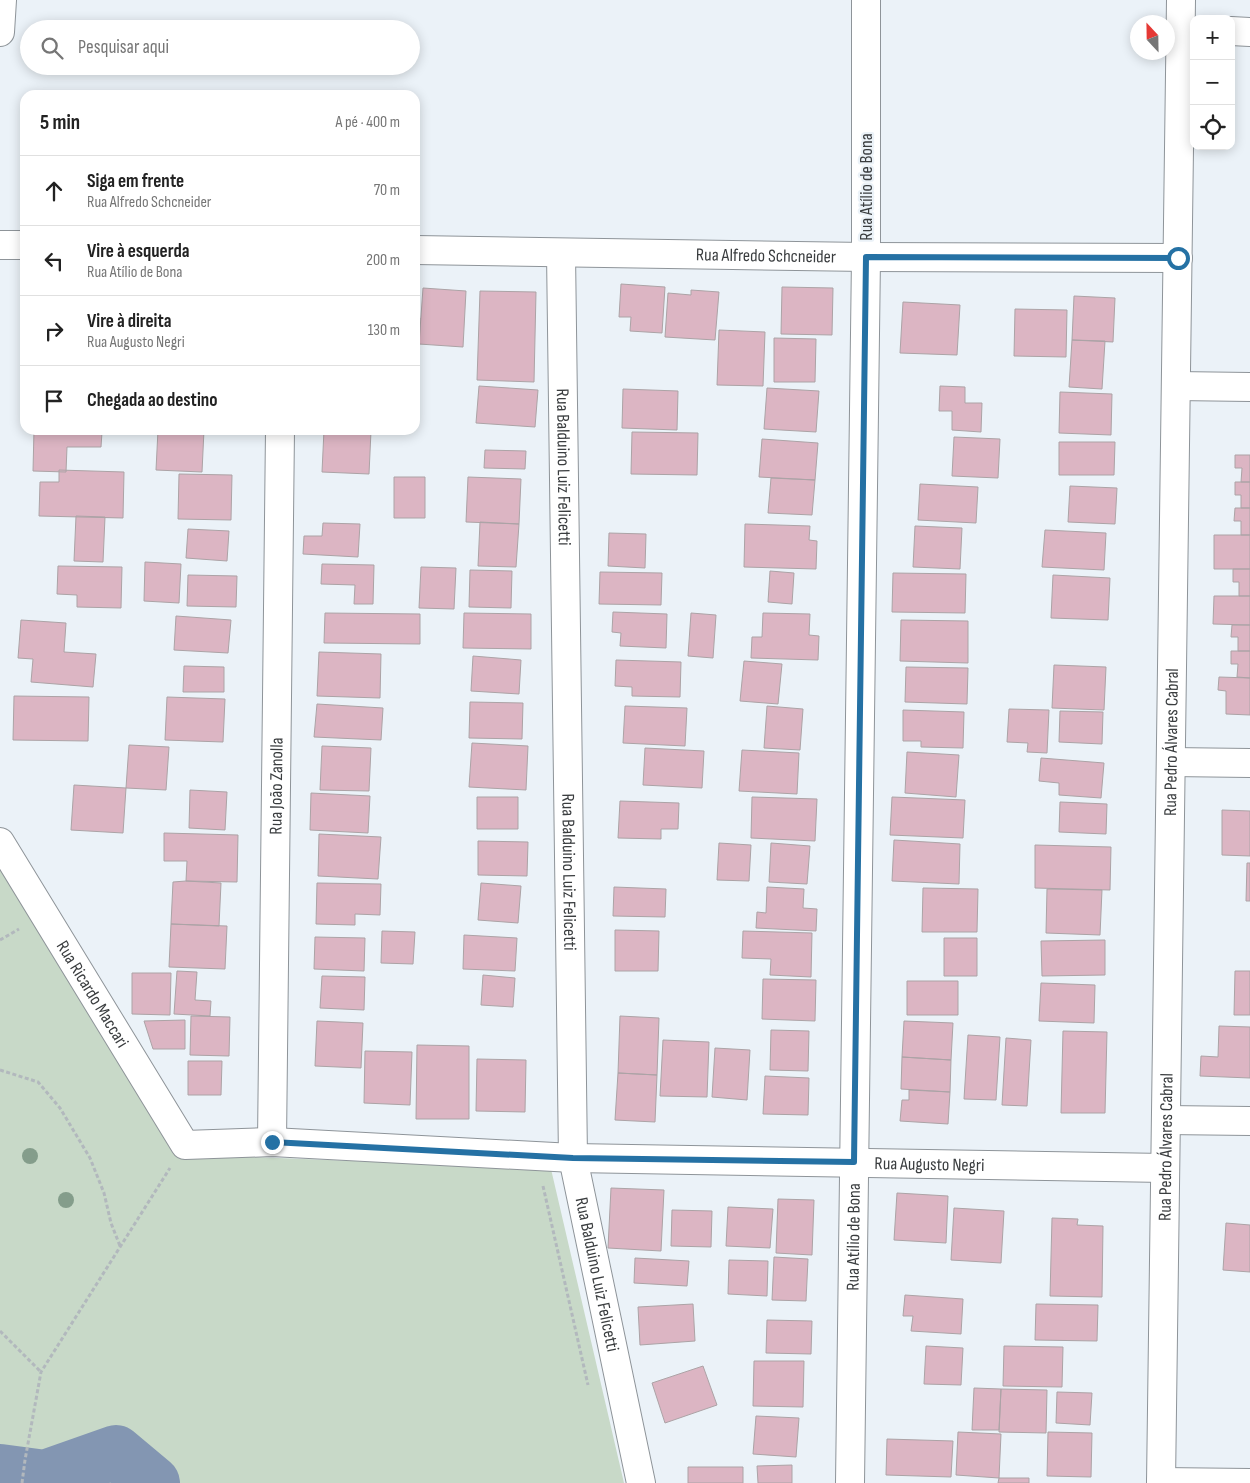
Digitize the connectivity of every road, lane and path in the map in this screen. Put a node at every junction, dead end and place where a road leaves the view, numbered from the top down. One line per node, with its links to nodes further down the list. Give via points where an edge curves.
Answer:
1 (2, 0): 6 (street)
2 (866, 0): 12 (street, Rua Atílio de Bona)
3 (1181, 0): 4 (street, Rua Pedro Álvares Cabral)
4 (1187, 31): 13 (street, Rua Pedro Álvares Cabral)
5 (1235, 31): 7 (street)
6 (0, 32)
7 (1250, 32)
8 (0, 245): 9 (street)
9 (20, 245)
10 (420, 250): 11 (street, Rua Alfredo Schcneider)
11 (561, 253): 12 (street, Rua Alfredo Schcneider); 27 (street, Rua Balduino Luiz Felicetti)
12 (866, 257): 13 (street, Rua Alfredo Schcneider); 28 (street, Rua Atílio de Bona)
13 (1178, 258): 14 (street, Rua Pedro Álvares Cabral)
14 (1176, 386): 15 (street); 17 (street, Rua Pedro Álvares Cabral)
15 (1250, 387)
16 (280, 435): 25 (street, Rua João Zanolla)
17 (1170, 762): 18 (street); 23 (street, Rua Pedro Álvares Cabral)
18 (1250, 763)
19 (0, 842): 26 (street, Rua Ricardo Maccari)
20 (20, 928): 21 (path)
21 (0, 940)
22 (0, 1070): 31 (path, via 38,1082 60,1108 90,1158)
23 (1166, 1120): 24 (street); 30 (street, Rua Pedro Álvares Cabral)
24 (1250, 1121)
25 (272, 1142): 26 (street, Rua Augusto Negri); 27 (street, Rua Augusto Negri)
26 (185, 1145)
27 (573, 1158): 28 (street, Rua Augusto Negri); 37 (street, Rua Balduino Luiz Felicetti)
28 (854, 1162): 30 (street, Rua Augusto Negri); 38 (street, Rua Atílio de Bona)
29 (170, 1168): 31 (path)
30 (1165, 1168): 34 (street, Rua Pedro Álvares Cabral)
31 (120, 1246): 33 (path)
32 (0, 1331): 33 (path)
33 (41, 1372): 36 (path)
34 (1161, 1482): 35 (street)
35 (1250, 1482)
36 (22, 1483)
37 (641, 1483)
38 (850, 1483)

